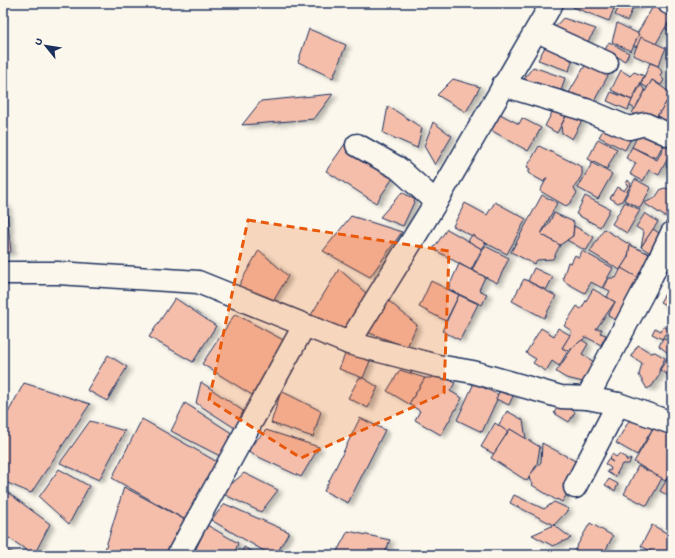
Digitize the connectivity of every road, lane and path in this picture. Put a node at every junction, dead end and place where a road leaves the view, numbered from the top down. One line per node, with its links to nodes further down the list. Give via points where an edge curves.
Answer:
1 (552, 3): 4 (street)
2 (669, 3): 3 (street)
3 (672, 4)
4 (536, 31): 5 (street); 6 (street)
5 (606, 62)
6 (503, 85): 7 (street, via 586,110 629,128 645,124); 9 (street)
7 (672, 136)
8 (357, 145): 9 (street, via 398,168)
9 (436, 202): 13 (street)
10 (672, 233): 14 (street)
11 (3, 273): 12 (street, via 58,273 198,282)
12 (304, 326): 13 (street); 18 (street)
13 (349, 343): 14 (street, via 438,366 473,372 561,397)
14 (587, 398): 15 (street)
15 (618, 404): 16 (street); 17 (street)
16 (672, 423)
17 (575, 487)
18 (178, 555)

